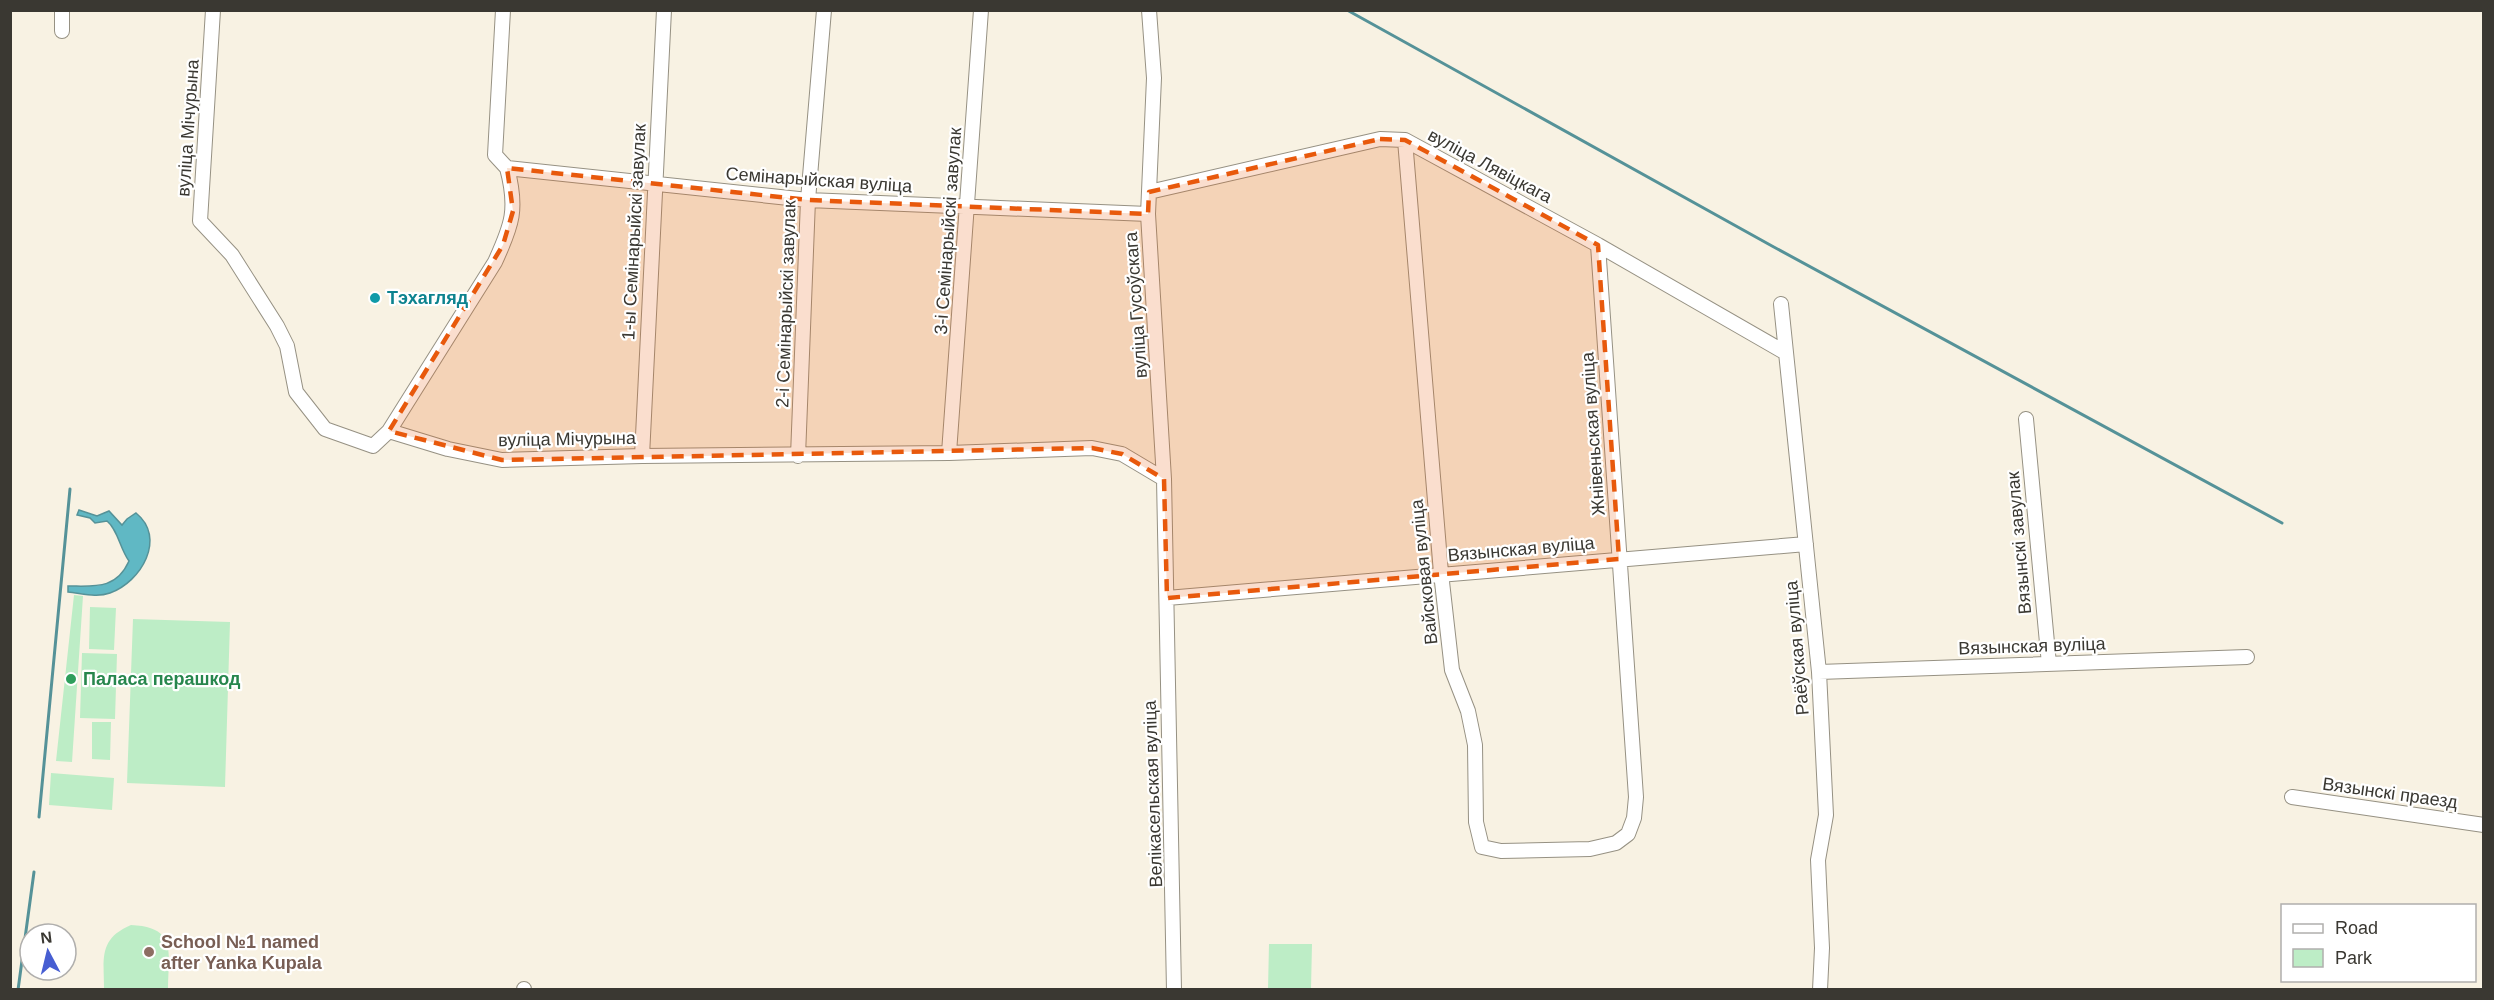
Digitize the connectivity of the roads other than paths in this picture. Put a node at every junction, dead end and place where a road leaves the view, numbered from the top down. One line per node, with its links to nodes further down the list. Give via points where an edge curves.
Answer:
1 (62, 10): 8 (street)
2 (213, 10): 20 (street, вуліца Мічурына, via 200,221 232,255 265,304 287,346 296,392 325,429 373,446)
3 (503, 10): 10 (street, via 495,155)
4 (664, 10): 11 (street, 1-ы Семінарыйскі завулак)
5 (824, 10): 13 (street, 2-і Семінарыйскі завулак)
6 (981, 10): 14 (street, 3-і Семінарыйскі завулак)
7 (1149, 10): 12 (street, вуліца Гусоўскага, via 1154,78)
8 (62, 31)
9 (1405, 140): 12 (street, вуліца Лявіцкага, via 1380,139); 16 (street, вуліца Лявіцкага); 27 (street, Вайсковая вуліца)
10 (507, 168): 11 (street, Семінарыйская вуліца); 20 (street, via 513,211 495,262)
11 (654, 183): 13 (street, Семінарыйская вуліца); 22 (street, 1-ы Семінарыйскі завулак)
12 (1149, 192): 15 (street, вуліца Гусоўскага)
13 (808, 200): 14 (street, Семінарыйская вуліца); 23 (street, 2-і Семінарыйскі завулак)
14 (968, 208): 15 (street, Семінарыйская вуліца); 21 (street, 3-і Семінарыйскі завулак)
15 (1148, 214): 24 (street, вуліца Гусоўскага)
16 (1598, 245): 18 (street, вуліца Лявіцкага); 26 (street, Жнівеньская вуліца)
17 (1781, 304): 18 (street, Раёўская вуліца)
18 (1786, 353): 25 (street, Раёўская вуліца)
19 (2026, 419): 30 (street, Вязынскі завулак)
20 (389, 431): 22 (street, вуліца Мічурына, via 502,460)
21 (949, 453): 23 (street, вуліца Мічурына); 24 (street, вуліца Мічурына, via 1092,448 1122,454)
22 (642, 456): 23 (street, вуліца Мічурына)
23 (798, 456)
24 (1164, 479): 28 (street, вуліца Гусоўскага)
25 (1806, 544): 26 (street, Вязынская вуліца); 31 (street, Раёўская вуліца)
26 (1619, 558): 27 (street, Вязынская вуліца); 34 (street, Жнівеньская вуліца, via 1636,796)
27 (1441, 573): 28 (street, Вязынская вуліца); 34 (street, Вайсковая вуліца, via 1452,669 1468,711 1475,745 1476,822 1482,847 1501,851 1590,849 1616,843)
28 (1167, 598): 35 (street, Велікасельская вуліца)
29 (2247, 657): 30 (street, Вязынская вуліца)
30 (2049, 664): 31 (street, Вязынская вуліца)
31 (1819, 672): 36 (street, Раёўская вуліца, via 1826,815 1818,860)
32 (2292, 797): 33 (street, Вязынскі праезд)
33 (2484, 825)
34 (1628, 834)
35 (1174, 990)
36 (1820, 990)

